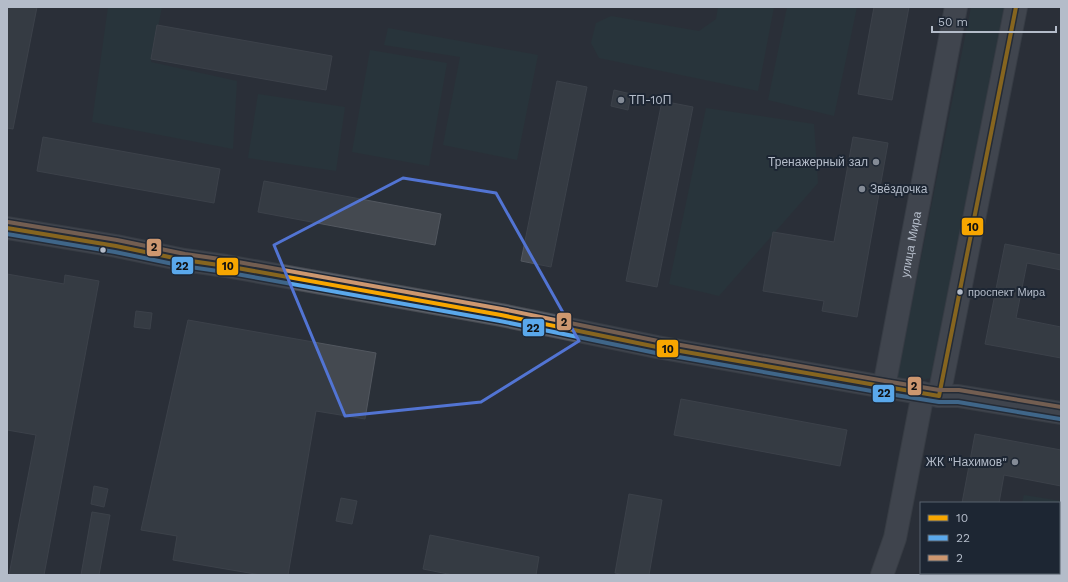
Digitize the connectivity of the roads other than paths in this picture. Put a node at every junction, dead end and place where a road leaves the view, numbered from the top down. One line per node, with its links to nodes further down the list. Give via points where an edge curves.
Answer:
1 (956, 7): 4 (main road, улица Мира)
2 (1016, 7): 5 (main road, via 948,353)
3 (7, 228): 4 (street, via 501,314 657,347)
4 (884, 387): 5 (street)
5 (931, 394): 6 (street); 7 (street, via 895,538)
6 (1061, 413)
7 (882, 575)

